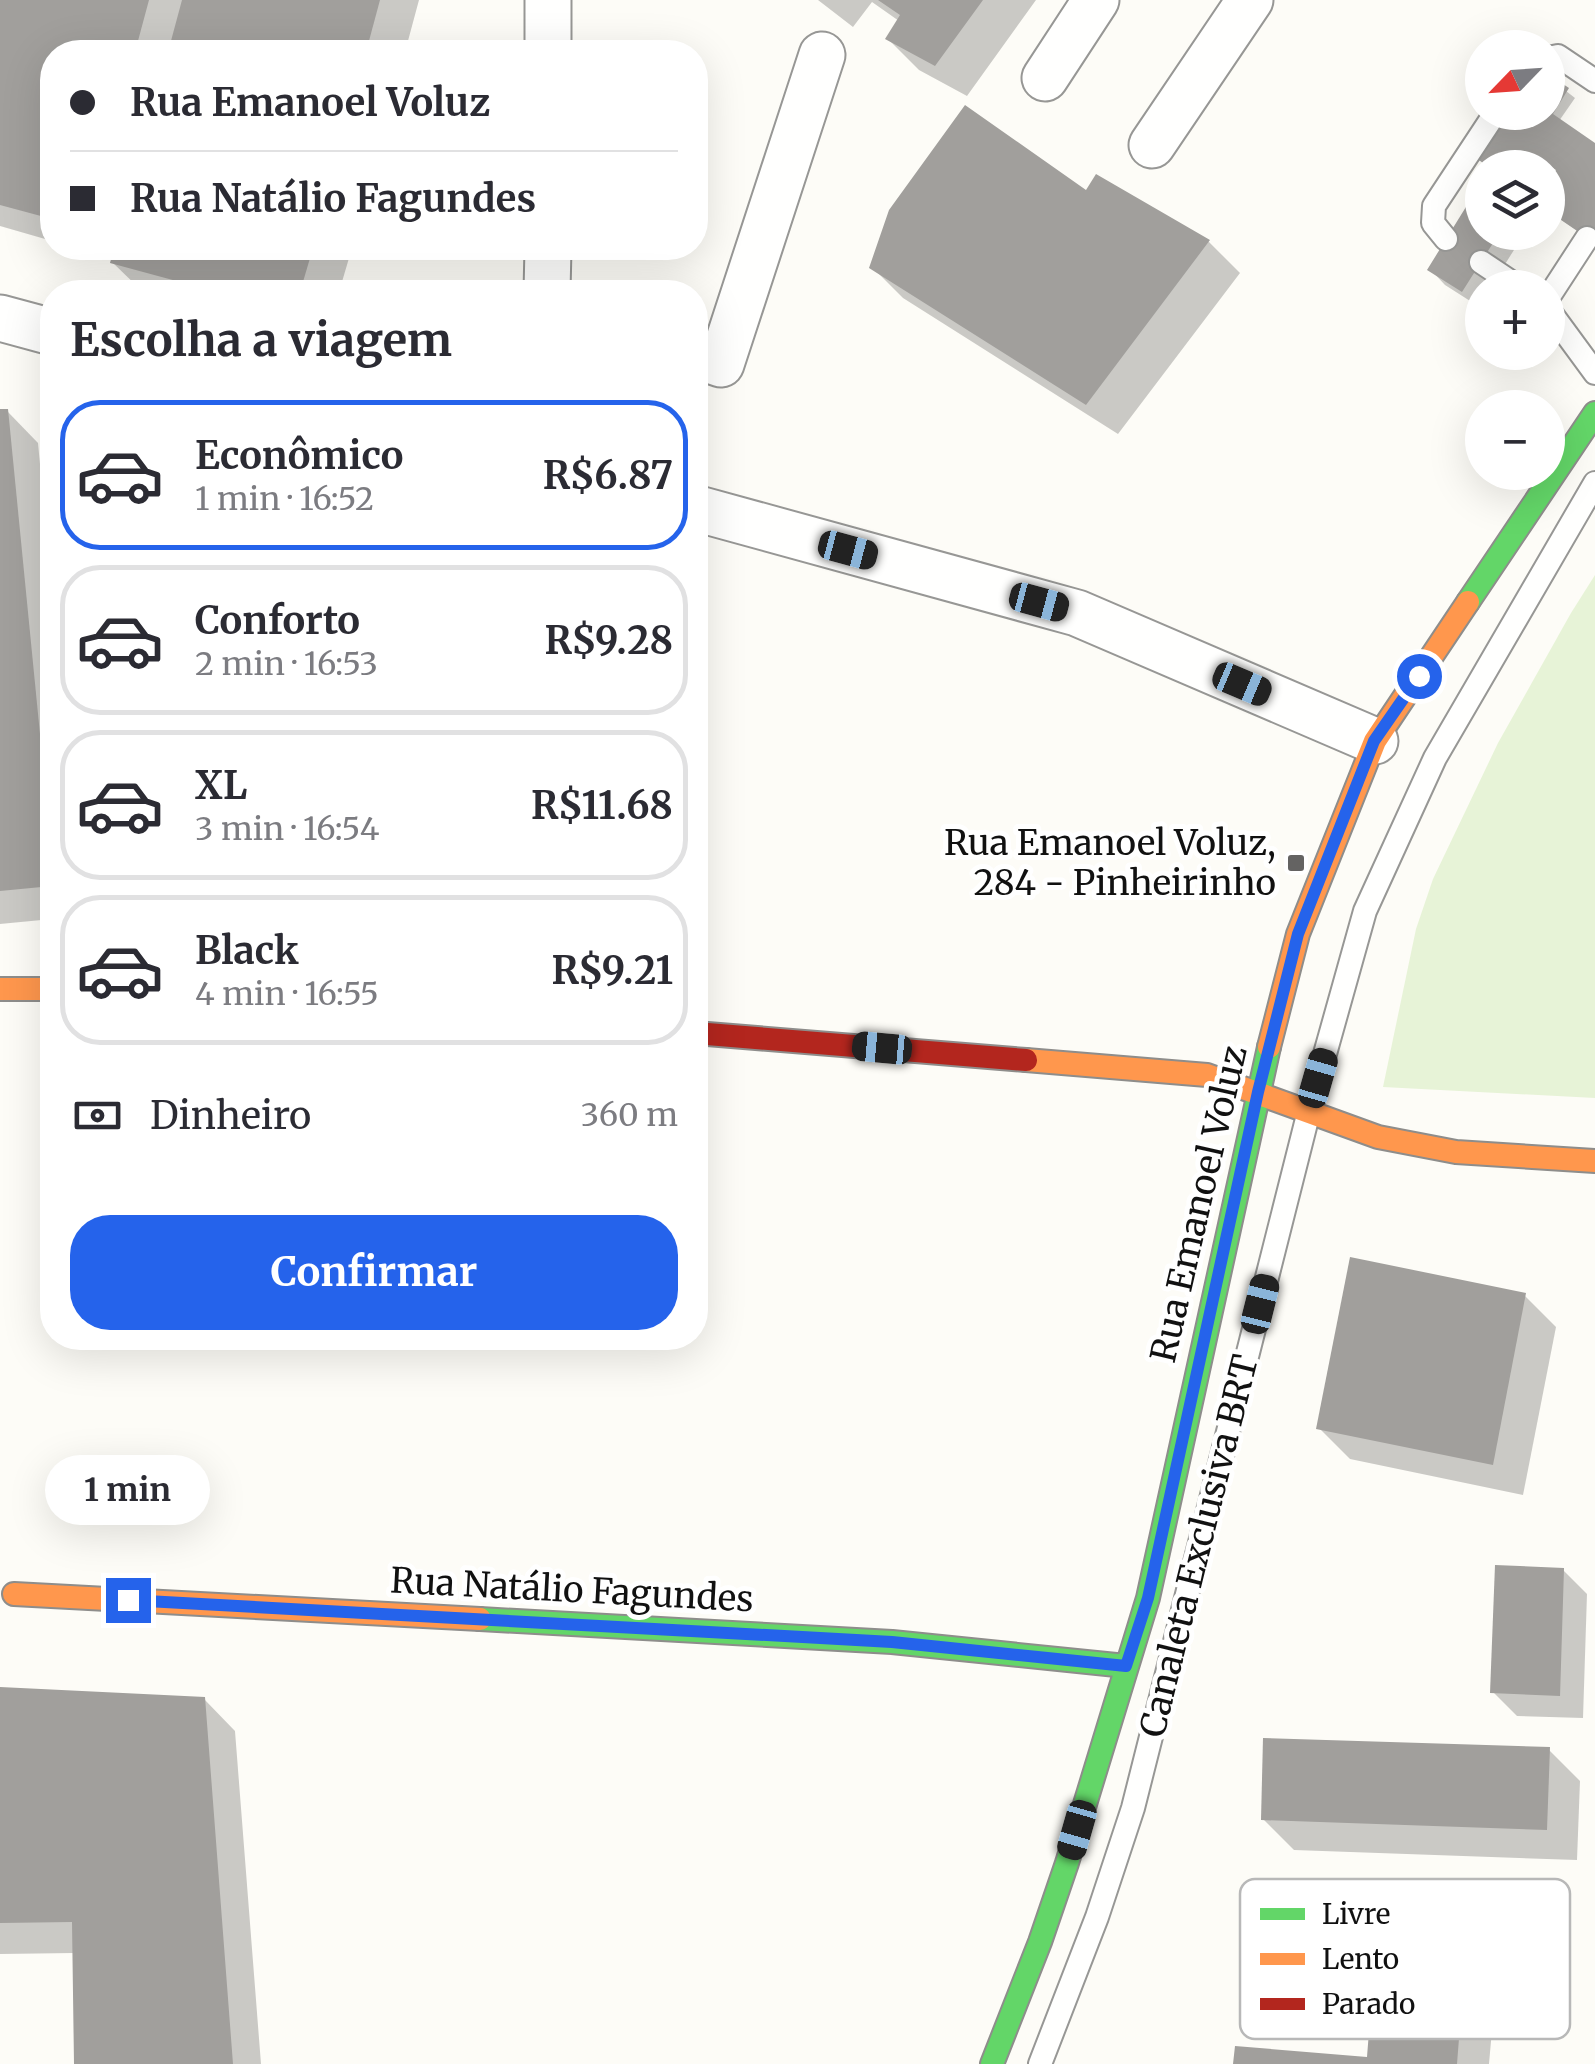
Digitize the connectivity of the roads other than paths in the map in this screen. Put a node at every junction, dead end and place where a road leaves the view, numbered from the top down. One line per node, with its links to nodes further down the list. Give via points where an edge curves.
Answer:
1 (548, 0): 4 (street)
2 (1096, 0): 7 (street)
3 (1250, 0): 10 (street)
4 (548, 40)
5 (822, 56): 19 (street, via 721,364)
6 (1565, 61): 8 (lane)
7 (1045, 78)
8 (1595, 81)
9 (1484, 130): 12 (lane, via 1434,206 1433,223)
10 (1152, 145)
11 (1588, 238): 15 (lane)
12 (1446, 239)
13 (1481, 262): 14 (lane)
14 (1493, 270)
15 (1565, 272)
16 (0, 318): 17 (street)
17 (40, 329)
18 (1565, 332): 20 (lane)
19 (708, 360)
20 (1595, 374)
21 (1595, 413): 24 (main road, Rua Emanoel Voluz)
22 (1595, 483): 29 (lane, Canaleta Exclusiva BRT, via 1434,758 1365,912)
23 (708, 512): 24 (street, via 1077,612)
24 (1374, 741): 28 (main road, Rua Emanoel Voluz, via 1298,934)
25 (40, 989): 26 (main road)
26 (0, 990)
27 (708, 1034): 28 (main road, via 1207,1076)
28 (1258, 1092): 29 (main road); 32 (main road, Rua Emanoel Voluz, via 1148,1598)
29 (1309, 1111): 30 (main road, via 1378,1137 1456,1152); 34 (lane, Canaleta Exclusiva BRT, via 1133,1808)
30 (1595, 1161)
31 (14, 1594): 32 (main road, Rua Natálio Fagundes, via 892,1642)
32 (1126, 1666): 33 (main road, Rua Emanoel Voluz, via 1067,1863)
33 (992, 2064)
34 (1040, 2064)

